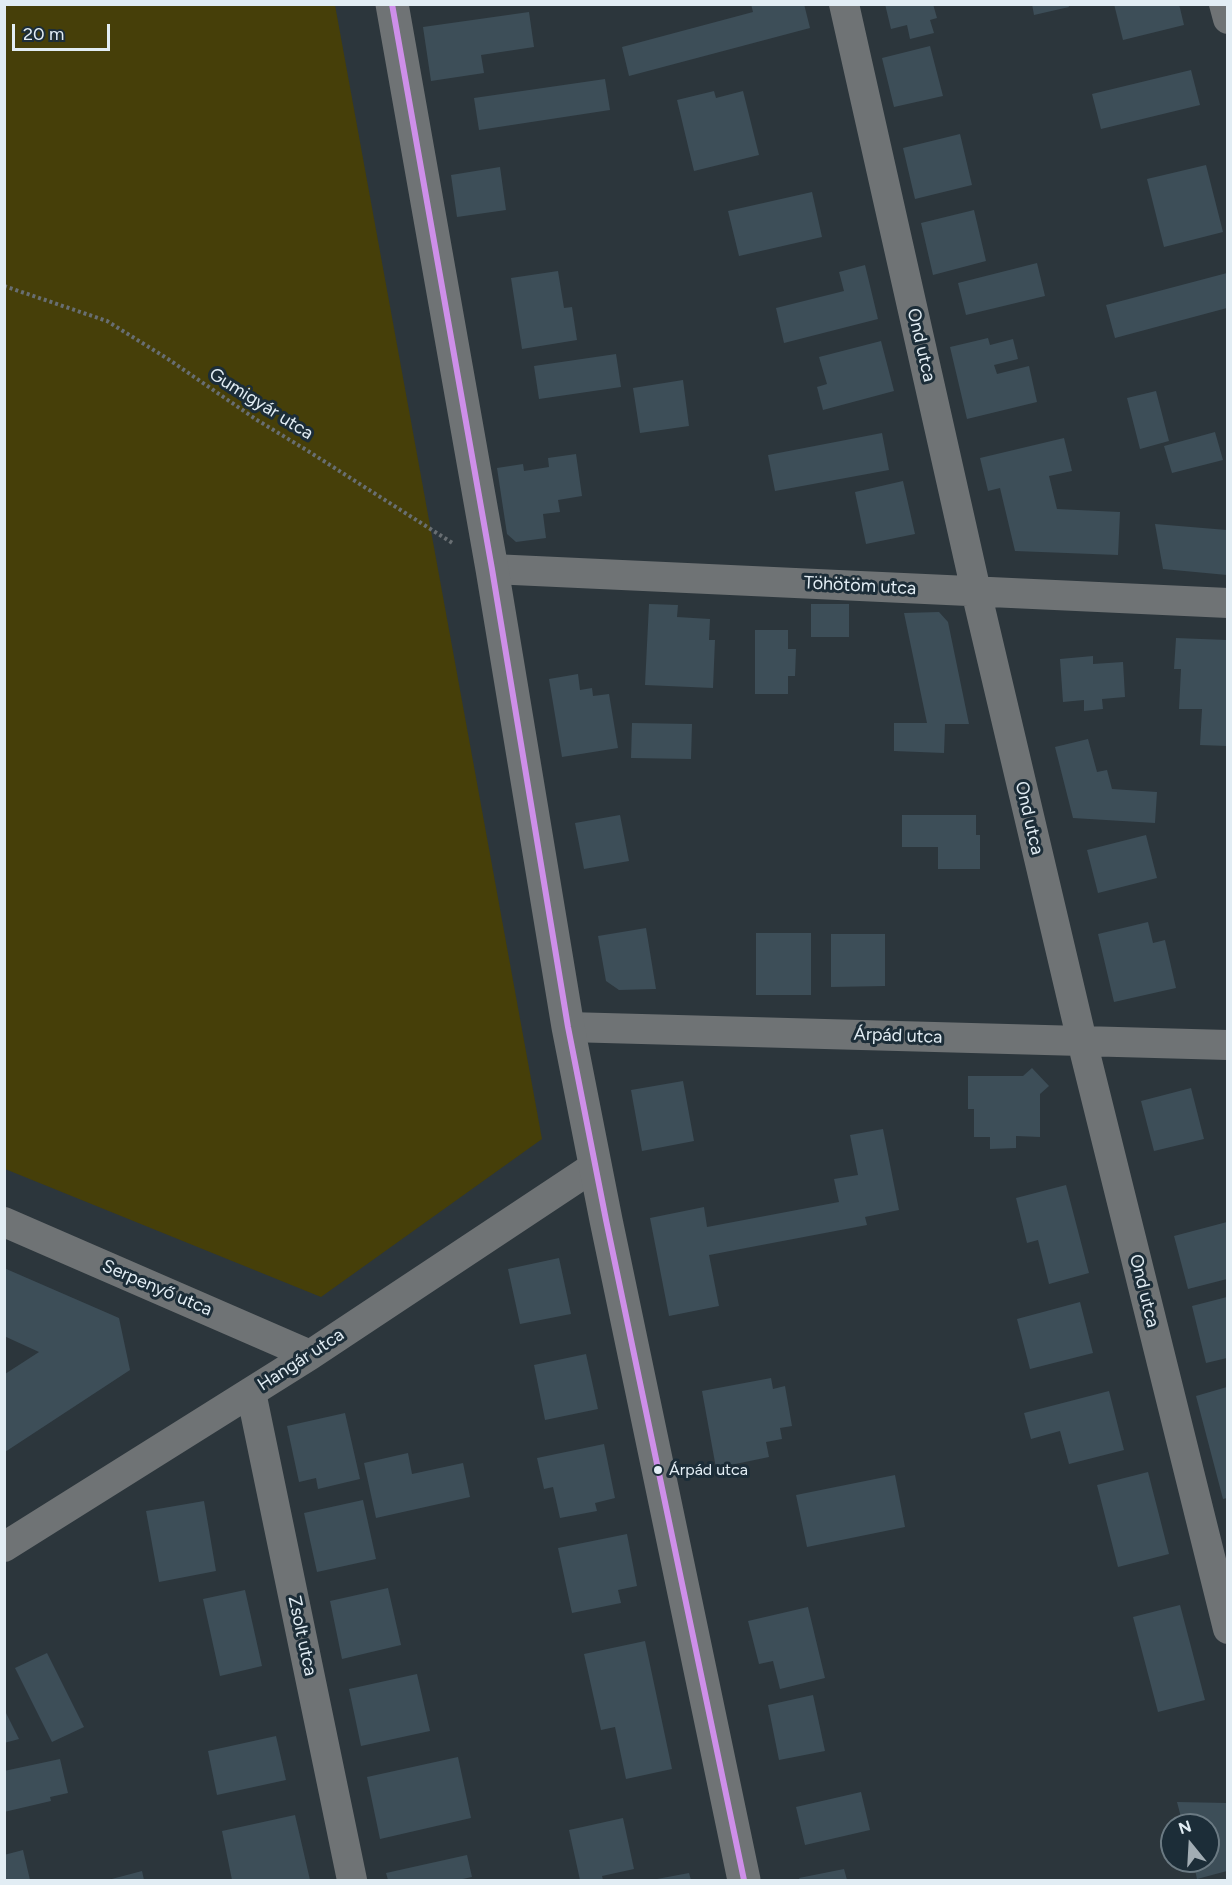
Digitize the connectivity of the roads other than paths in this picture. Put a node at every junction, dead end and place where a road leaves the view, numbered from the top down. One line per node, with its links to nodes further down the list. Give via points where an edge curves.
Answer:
1 (392, 4): 5 (street)
2 (844, 4): 6 (street, Ond utca)
3 (1224, 4): 4 (street)
4 (1227, 19)
5 (492, 569): 6 (street, Töhötöm utca); 8 (street)
6 (976, 591): 7 (street, Töhötöm utca); 9 (street, Ond utca)
7 (1227, 603)
8 (568, 1027): 9 (street, Árpád utca); 11 (street)
9 (1082, 1041): 10 (street, Árpád utca); 16 (street, Ond utca)
10 (1227, 1045)
11 (595, 1166): 13 (street, Hangár utca); 18 (street)
12 (4, 1222): 13 (street, Serpenyő utca)
13 (310, 1355): 14 (street, Hangár utca)
14 (251, 1392): 15 (street, Hangár utca); 17 (street, Zsolt utca)
15 (4, 1547)
16 (1227, 1629)
17 (352, 1881)
18 (744, 1881)

